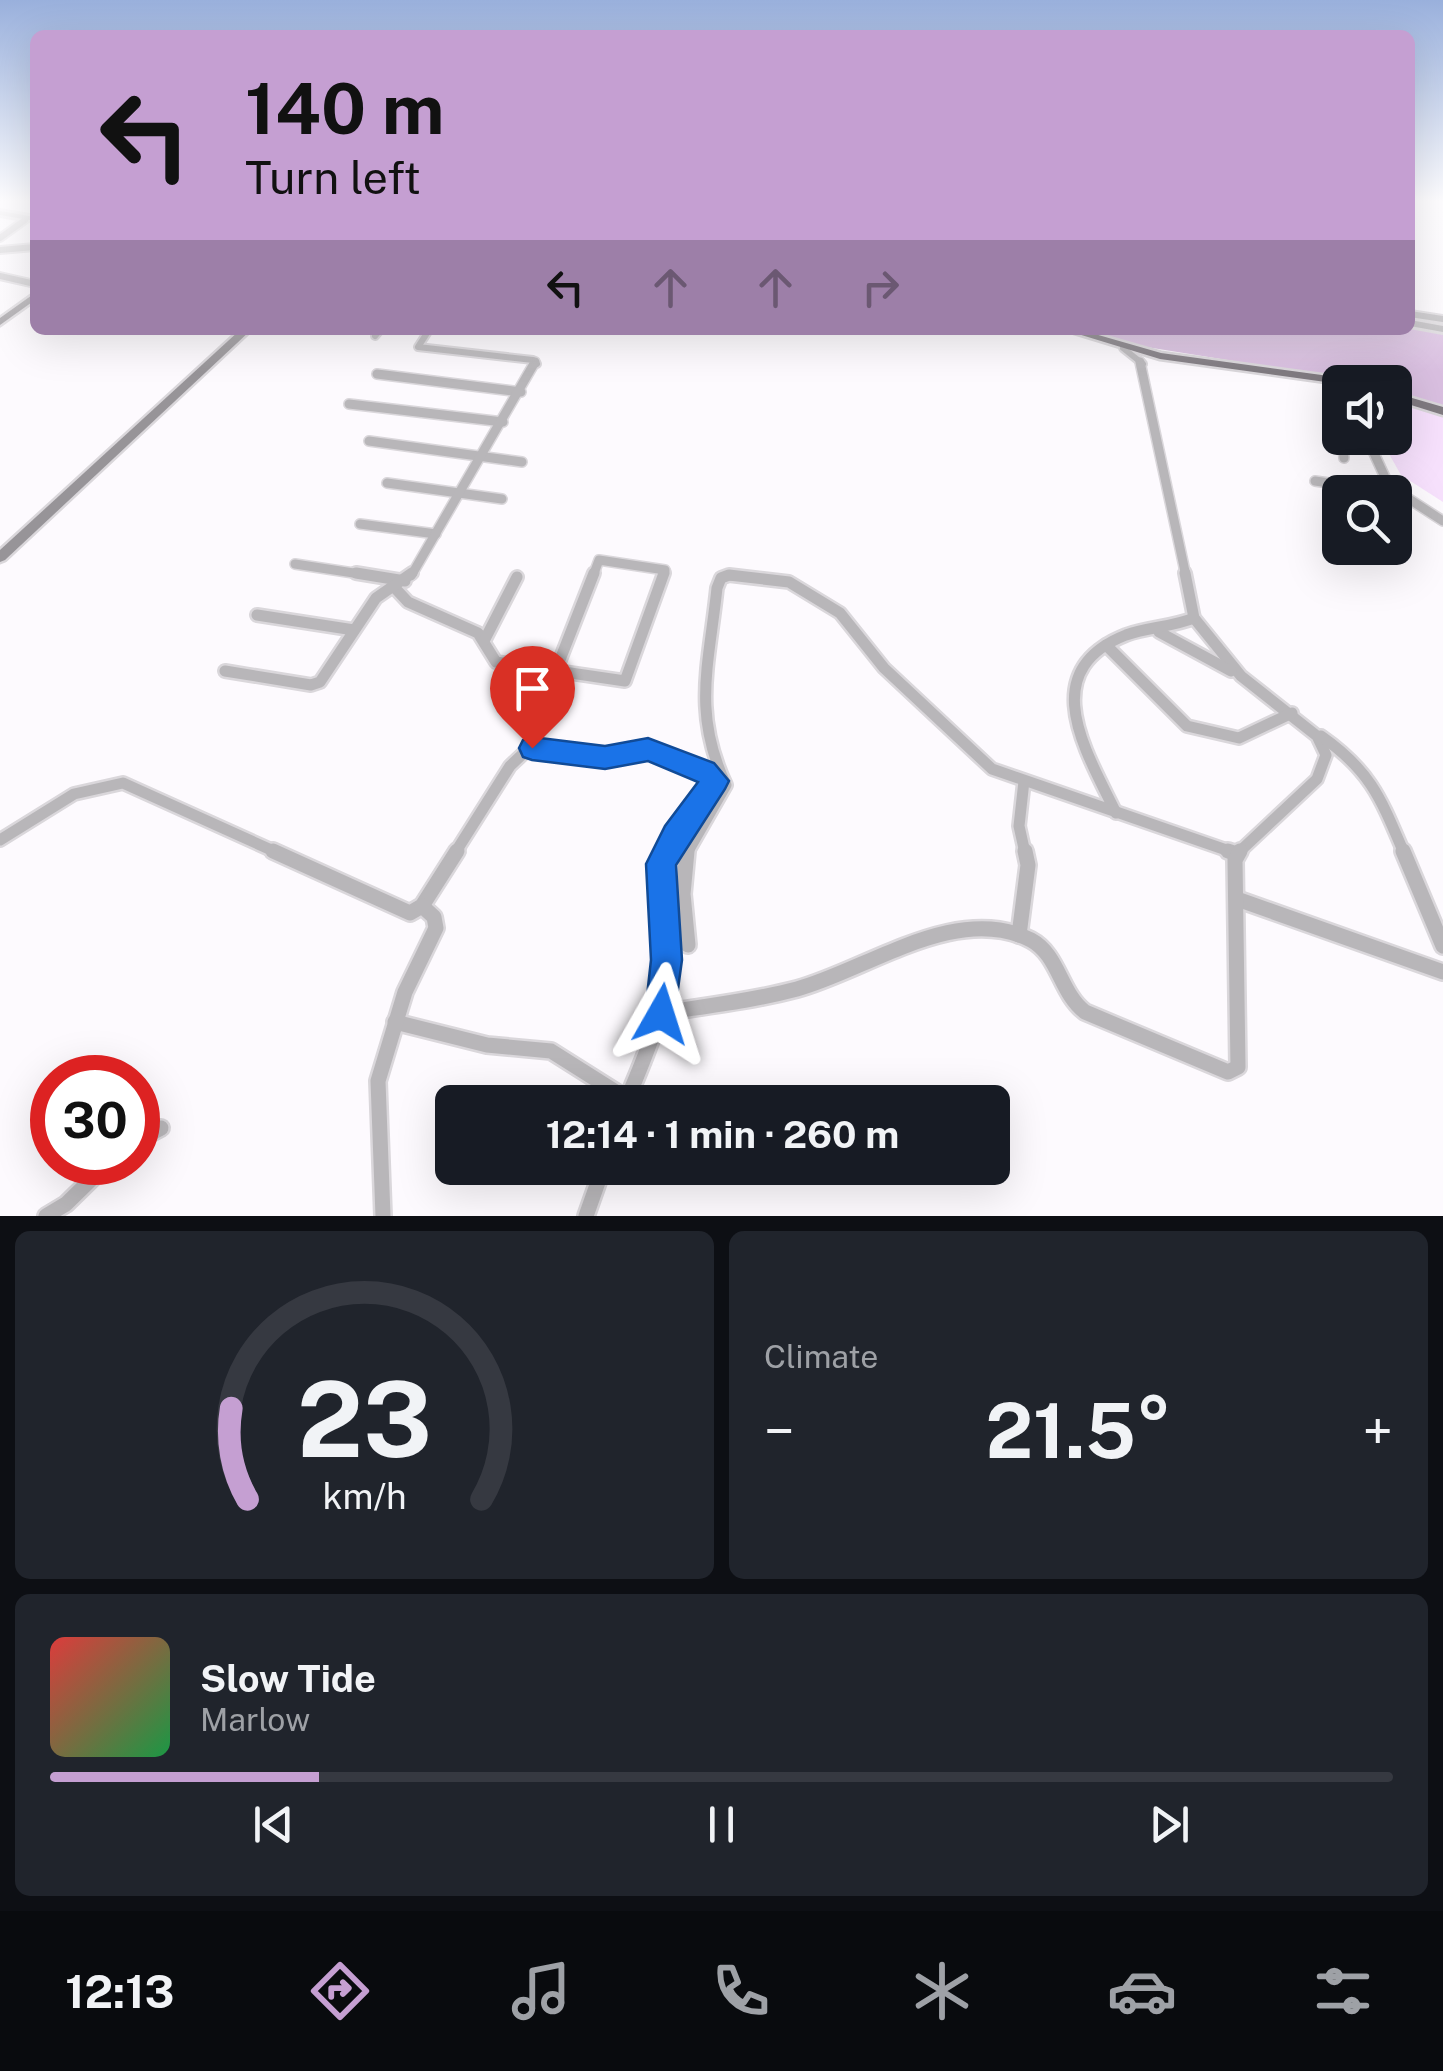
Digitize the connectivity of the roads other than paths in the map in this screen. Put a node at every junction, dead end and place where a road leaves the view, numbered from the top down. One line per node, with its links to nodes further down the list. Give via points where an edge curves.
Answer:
1 (0, 276): 2 (street)
2 (30, 283)
3 (30, 300): 5 (main road)
4 (1415, 320): 6 (street)
5 (0, 322)
6 (1443, 324)
7 (241, 335): 34 (main road)
8 (426, 335): 15 (street, via 418,347 536,361)
9 (1085, 335): 10 (main road)
10 (1123, 348): 11 (main road); 12 (street)
11 (1160, 356): 12 (street); 14 (main road)
12 (1144, 364): 40 (street)
13 (377, 374): 15 (street)
14 (1322, 379)
15 (522, 392): 19 (street)
16 (1412, 401): 18 (main road)
17 (350, 404): 19 (street)
18 (1443, 411)
19 (503, 422): 22 (street)
20 (369, 440): 22 (street)
21 (1344, 455): 23 (street)
22 (483, 457): 24 (street); 28 (street)
23 (1344, 458)
24 (522, 462)
25 (1315, 481): 26 (street)
26 (1322, 482)
27 (386, 483): 28 (street)
28 (461, 493): 29 (street); 33 (street)
29 (502, 499)
30 (1412, 503): 31 (street)
31 (1443, 521)
32 (360, 524): 33 (street)
33 (436, 534): 37 (street)
34 (0, 558)
35 (295, 564): 37 (street)
36 (517, 577): 43 (street)
37 (406, 581): 38 (street)
38 (394, 587): 41 (street, via 376,598); 43 (street, via 408,602)
39 (257, 615): 41 (street)
40 (1194, 618): 42 (street); 47 (street)
41 (354, 630): 45 (street, via 315,685)
42 (1159, 632): 44 (street, via 1129,634); 47 (street)
43 (484, 640): 46 (street, via 496,662)
44 (1106, 646): 48 (street, via 1187,726 1239,738); 51 (street, via 1078,668 1070,694 1078,730)
45 (225, 670)
46 (556, 670): 46 (street, via 629,679 665,570 598,560)
47 (1241, 676): 48 (street)
48 (1292, 713): 49 (street)
49 (1310, 728): 53 (street, via 1324,749 1321,772); 58 (street, via 1351,757 1376,786)
50 (1024, 782): 51 (street); 56 (street, via 1018,826 1028,865); 57 (street, via 984,762 884,668 854,626 806,590 778,579 725,576 712,616 703,704 706,742 726,785 686,848)
51 (1116, 813): 53 (street)
52 (0, 840): 55 (street, via 79,790 123,783 404,913)
53 (1237, 854): 54 (street)
54 (1237, 898): 56 (street, via 1234,1072 1080,1008 1050,956); 59 (street)
55 (422, 906): 60 (street, via 510,766 528,750 612,758 640,748 704,771 716,786 675,836 660,871 667,960); 61 (street, via 436,928)
56 (1019, 935): 60 (street, via 929,939 802,987)
57 (688, 945)
58 (1443, 946)
59 (1443, 972)
60 (661, 1014): 63 (street)
61 (395, 1022): 62 (street, via 487,1045 551,1051); 67 (street, via 378,1093)
62 (603, 1085)
63 (633, 1085)
64 (85, 1185): 66 (street)
65 (597, 1185): 68 (street)
66 (46, 1216)
67 (383, 1216)
68 (586, 1216)

